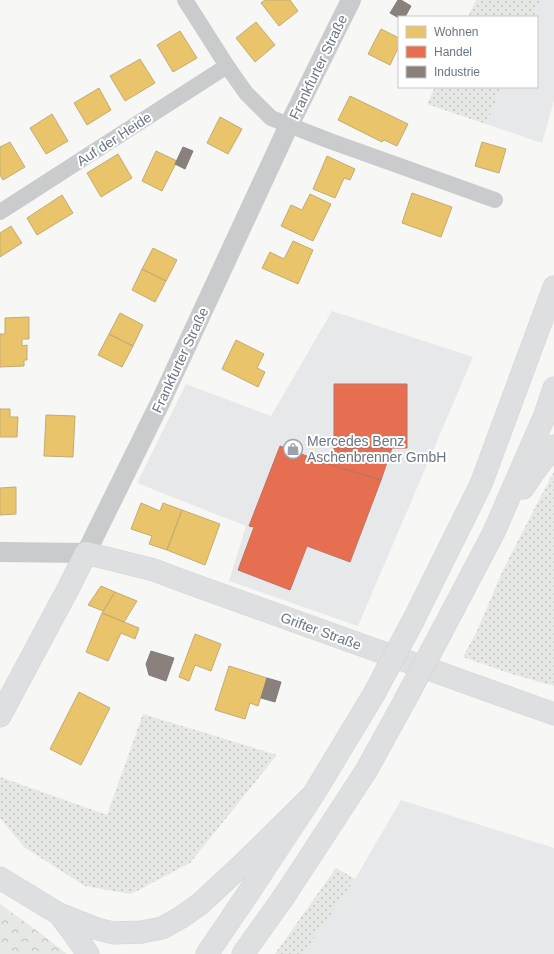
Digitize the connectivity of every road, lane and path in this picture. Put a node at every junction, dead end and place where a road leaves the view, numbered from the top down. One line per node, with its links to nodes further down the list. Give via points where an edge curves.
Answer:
1 (184, 0): 3 (street)
2 (351, 0): 4 (street, Frankfurter Straße)
3 (227, 66): 4 (street, via 246,93 271,118); 6 (street, Auf der Heide)
4 (289, 125): 5 (street); 12 (street, Frankfurter Straße, via 160,403)
5 (495, 200)
6 (0, 212)
7 (554, 287): 15 (main road, bridge, via 481,484 374,694)
8 (554, 388): 10 (main road, via 545,415)
9 (554, 446): 10 (main road)
10 (494, 532): 20 (main road, bridge, via 366,771)
11 (0, 552): 12 (street)
12 (86, 553): 13 (main road, Grifter Straße, via 154,570); 14 (main road, Frankfurter Straße)
13 (554, 714)
14 (0, 716)
15 (313, 795): 17 (main road, via 200,904 162,928 113,933); 19 (main road)
16 (1, 877): 17 (main road)
17 (59, 914): 18 (main road)
18 (88, 954)
19 (207, 954)
20 (243, 954)

